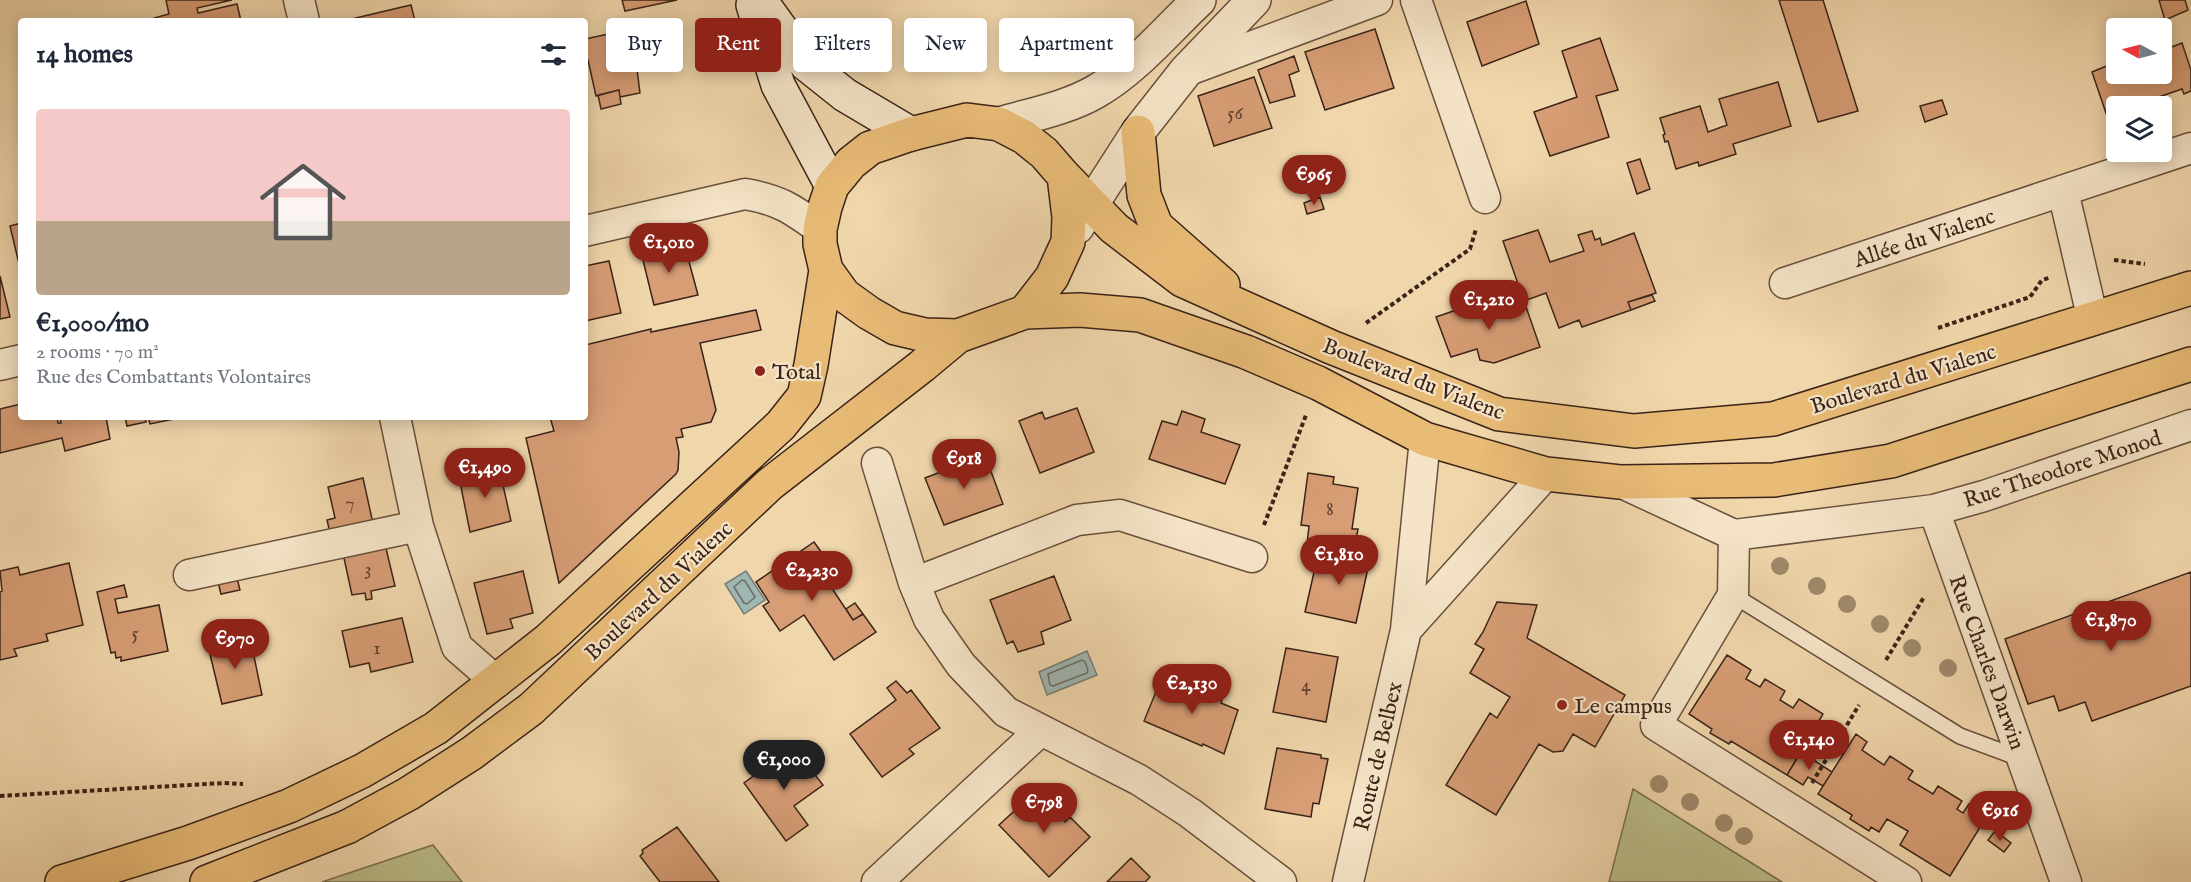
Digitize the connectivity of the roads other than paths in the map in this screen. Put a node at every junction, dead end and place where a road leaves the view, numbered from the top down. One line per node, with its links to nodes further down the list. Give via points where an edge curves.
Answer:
1 (299, 0): 9 (street)
2 (751, 0): 16 (street, via 778,85)
3 (760, 0): 13 (street, via 806,63 845,95)
4 (1199, 0): 11 (street, via 1117,78 1094,93)
5 (1254, 0): 10 (street)
6 (1320, 0): 8 (street)
7 (1416, 0): 18 (street)
8 (1364, 4): 10 (street)
9 (303, 18)
10 (1186, 71): 12 (street)
11 (999, 124): 13 (main road, via 967,120); 15 (main road, Boulevard du Vialenc, via 1044,153)
12 (1138, 132): 19 (street); 27 (main road, via 1144,195 1156,226)
13 (911, 134): 16 (main road, via 870,148)
14 (2191, 148): 17 (street, Allée du Vialenc)
15 (1064, 176): 19 (main road, Boulevard du Vialenc); 22 (main road)
16 (832, 186): 20 (main road)
17 (2062, 191): 24 (street, Allée du Vialenc); 28 (street)
18 (1485, 198)
19 (1091, 205): 22 (street); 27 (main road, Boulevard du Vialenc, via 1114,228 1182,280)
20 (820, 229): 21 (street, via 787,205 745,194); 23 (main road)
21 (588, 230)
22 (1068, 242): 26 (main road, via 1052,277)
23 (826, 270): 29 (main road, via 844,295 895,328 925,335); 47 (main road, via 804,396 782,424 548,640)
24 (1785, 283)
25 (2191, 288): 28 (main road, Boulevard du Vialenc)
26 (1025, 312): 29 (main road, Boulevard du Vialenc); 35 (main road, Boulevard du Vialenc, via 1080,310 1140,315 1246,352 1318,383)
27 (1259, 315): 28 (main road, Boulevard du Vialenc, via 1499,414 1634,431 1773,419)
28 (2094, 320)
29 (958, 336): 51 (main road, Boulevard du Vialenc, via 771,484 531,709 472,753 347,827)
30 (18, 361): 32 (street)
31 (2191, 364): 38 (main road, Boulevard du Vialenc, via 1891,461 1774,480)
32 (0, 365)
33 (396, 420): 40 (street)
34 (2191, 425): 39 (street, Rue Theodore Monod)
35 (1425, 439): 37 (main road, Boulevard du Vialenc); 46 (street, Route de Belbex)
36 (877, 463): 44 (street)
37 (1546, 474): 38 (main road, Boulevard du Vialenc); 46 (street, Route de Belbex)
38 (1620, 482): 41 (street)
39 (1934, 510): 41 (street, Rue Theodore Monod); 49 (street, Rue Charles Darwin)
40 (418, 526): 43 (street); 47 (street, via 457,647)
41 (1734, 535): 45 (street)
42 (1252, 557): 44 (street, via 1120,515 1077,520)
43 (189, 575)
44 (914, 582): 48 (street, via 929,619 961,665 1006,712)
45 (1733, 595): 49 (lane, via 1960,736); 55 (street, via 1656,725)
46 (1406, 630): 54 (street, Route de Belbex)
47 (497, 682): 50 (main road, via 436,728 362,771 289,806 188,843)
48 (1041, 730): 52 (street); 53 (street, via 1139,780)
49 (2022, 759): 56 (street, Rue Charles Darwin)
50 (62, 882)
51 (207, 882)
52 (877, 882)
53 (1281, 882)
54 (1348, 882)
55 (1906, 882)
56 (2066, 882)

